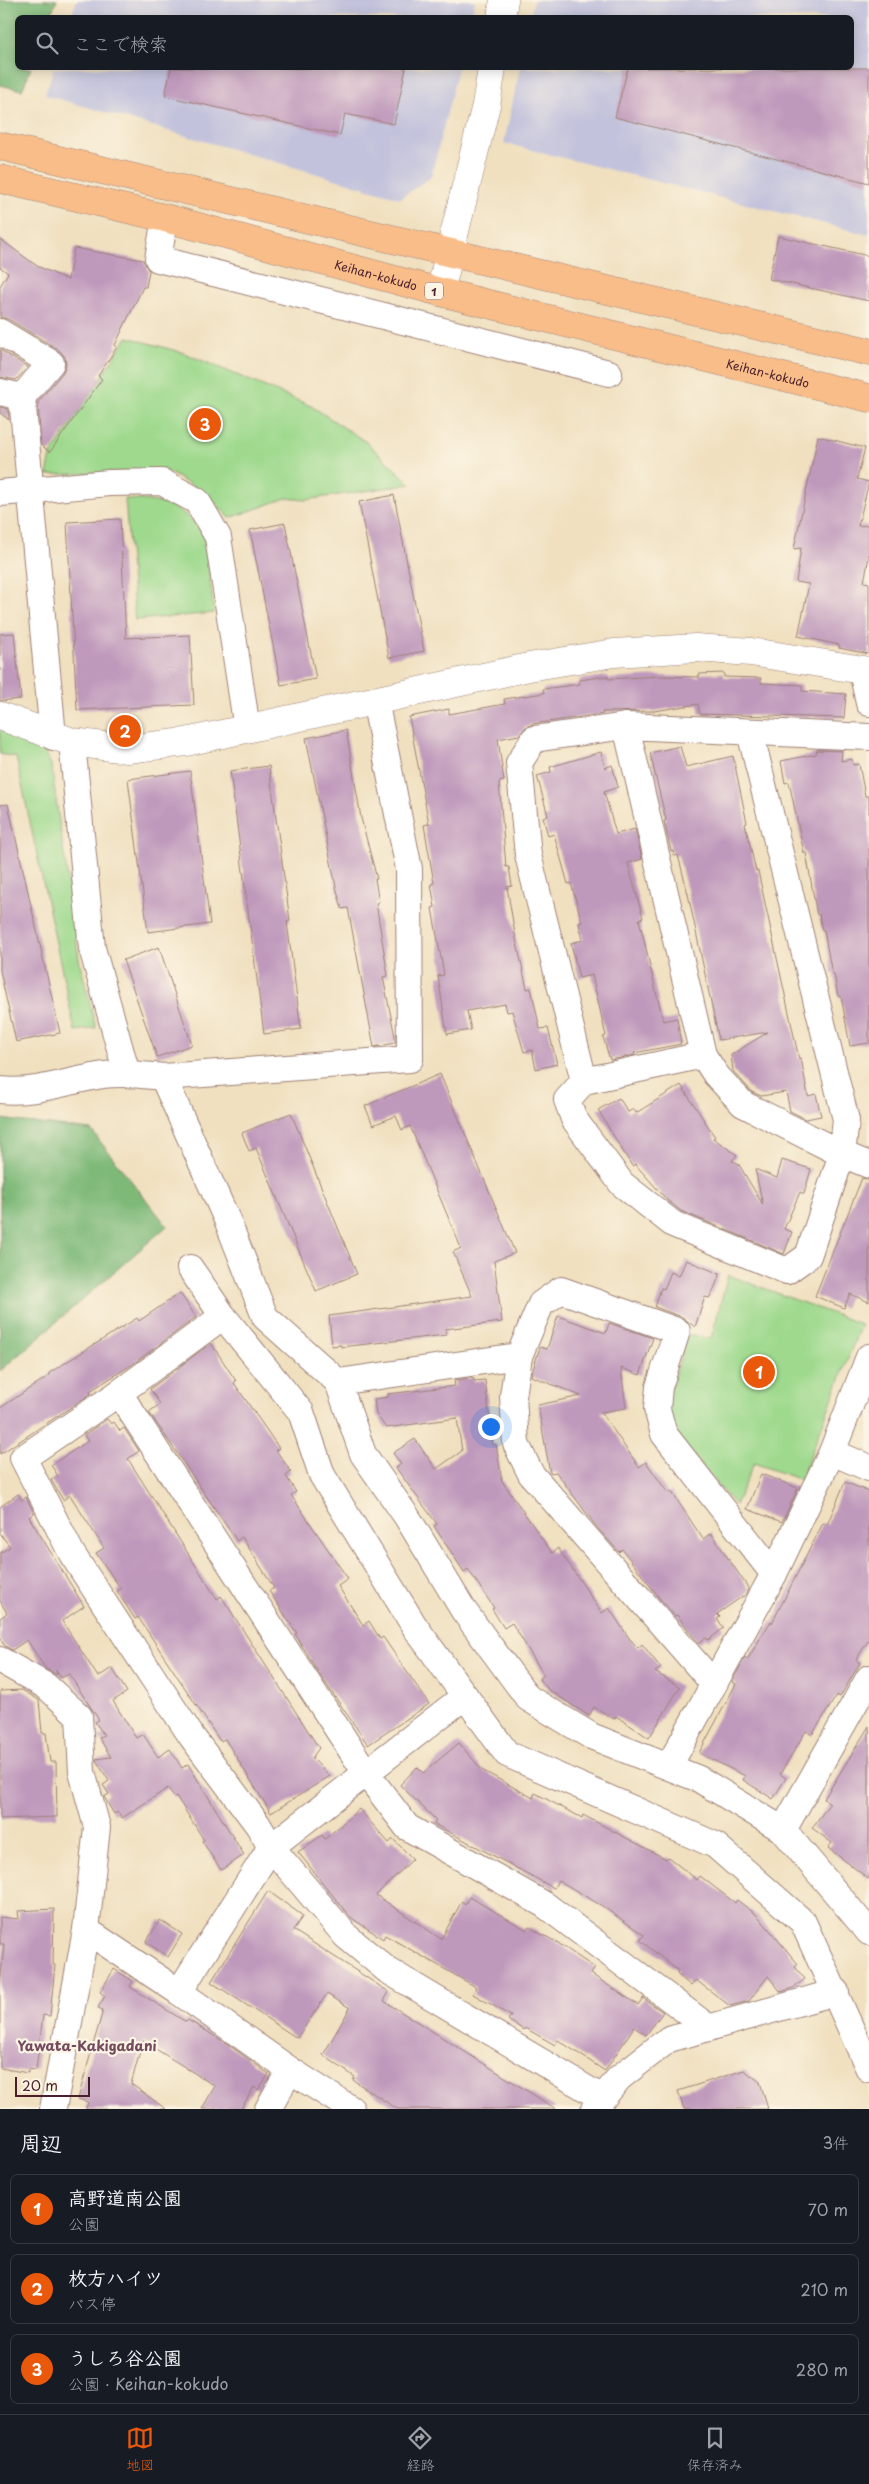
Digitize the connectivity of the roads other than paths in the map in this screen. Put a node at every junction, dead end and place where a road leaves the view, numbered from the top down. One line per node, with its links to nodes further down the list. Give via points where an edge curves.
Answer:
1 (504, 0): 2 (street)
2 (502, 15)
3 (492, 70): 7 (street, via 486,105)
4 (0, 146): 7 (highway)
5 (0, 179): 6 (highway, Keihan-kokudo / 1)
6 (165, 218): 8 (highway, Keihan-kokudo / 1); 11 (street, via 158,259)
7 (448, 253): 8 (street); 10 (highway)
8 (440, 292): 13 (highway, Keihan-kokudo / 1)
9 (0, 332): 12 (street, via 51,363)
10 (869, 352)
11 (609, 373)
12 (11, 394): 14 (street)
13 (869, 398)
14 (30, 490): 15 (street); 21 (street, via 162,482 197,501 218,537); 24 (street)
15 (0, 493)
16 (865, 671): 17 (street, via 751,652 656,649 529,667); 18 (street)
17 (375, 700): 21 (street); 27 (street, via 410,868 410,1059)
18 (869, 703)
19 (0, 716): 24 (street)
20 (626, 726): 22 (street); 25 (street); 28 (street, via 534,740 518,763 528,855)
21 (247, 729): 24 (street, via 186,742 128,749)
22 (750, 732): 23 (street); 30 (street, via 846,1120)
23 (869, 737)
24 (62, 740): 26 (street, via 92,948)
25 (703, 1055): 28 (street); 30 (street, via 716,1075 743,1104)
26 (128, 1074): 27 (street); 29 (street, via 104,1075 45,1088)
27 (163, 1077): 36 (street, via 228,1222 265,1317)
28 (584, 1080): 30 (street, via 567,1100 571,1112 622,1184 672,1224 787,1271 808,1256)
29 (0, 1090)
30 (842, 1154): 31 (street)
31 (869, 1165)
32 (190, 1268): 33 (street)
33 (223, 1316): 37 (street); 44 (street, via 301,1412 322,1475 415,1627)
34 (520, 1356): 36 (street); 40 (street, via 541,1304 561,1290 677,1330 659,1387 657,1409 664,1434); 43 (street, via 512,1396 516,1444 531,1474)
35 (869, 1357): 38 (street)
36 (338, 1382): 45 (street, via 363,1454 407,1517 464,1611 528,1698 591,1736)
37 (119, 1393): 46 (street); 48 (street, via 23,1458 72,1554 192,1737)
38 (832, 1452): 39 (street); 40 (street)
39 (869, 1468)
40 (774, 1574): 43 (street)
41 (0, 1660): 49 (street, via 46,1686 79,1716 82,1772 97,1827)
42 (869, 1678): 47 (street)
43 (713, 1682): 45 (street)
44 (465, 1696): 46 (street); 52 (street, via 508,1754 715,1845 803,1922)
45 (669, 1766): 47 (street, via 699,1779)
46 (366, 1773): 48 (street); 53 (street, via 407,1827 545,1905)
47 (783, 1830): 50 (street)
48 (271, 1847): 51 (street); 56 (street, via 346,1936 388,1970)
49 (86, 1930): 51 (street); 57 (street)
50 (869, 1932)
51 (180, 1992): 55 (street)
52 (836, 1992): 53 (street); 54 (street)
53 (709, 2028): 56 (street, via 670,2040 619,2078)
54 (869, 2068)
55 (290, 2070): 58 (street); 59 (street)
56 (598, 2104)
57 (53, 2109)
58 (268, 2109)
59 (351, 2109)

